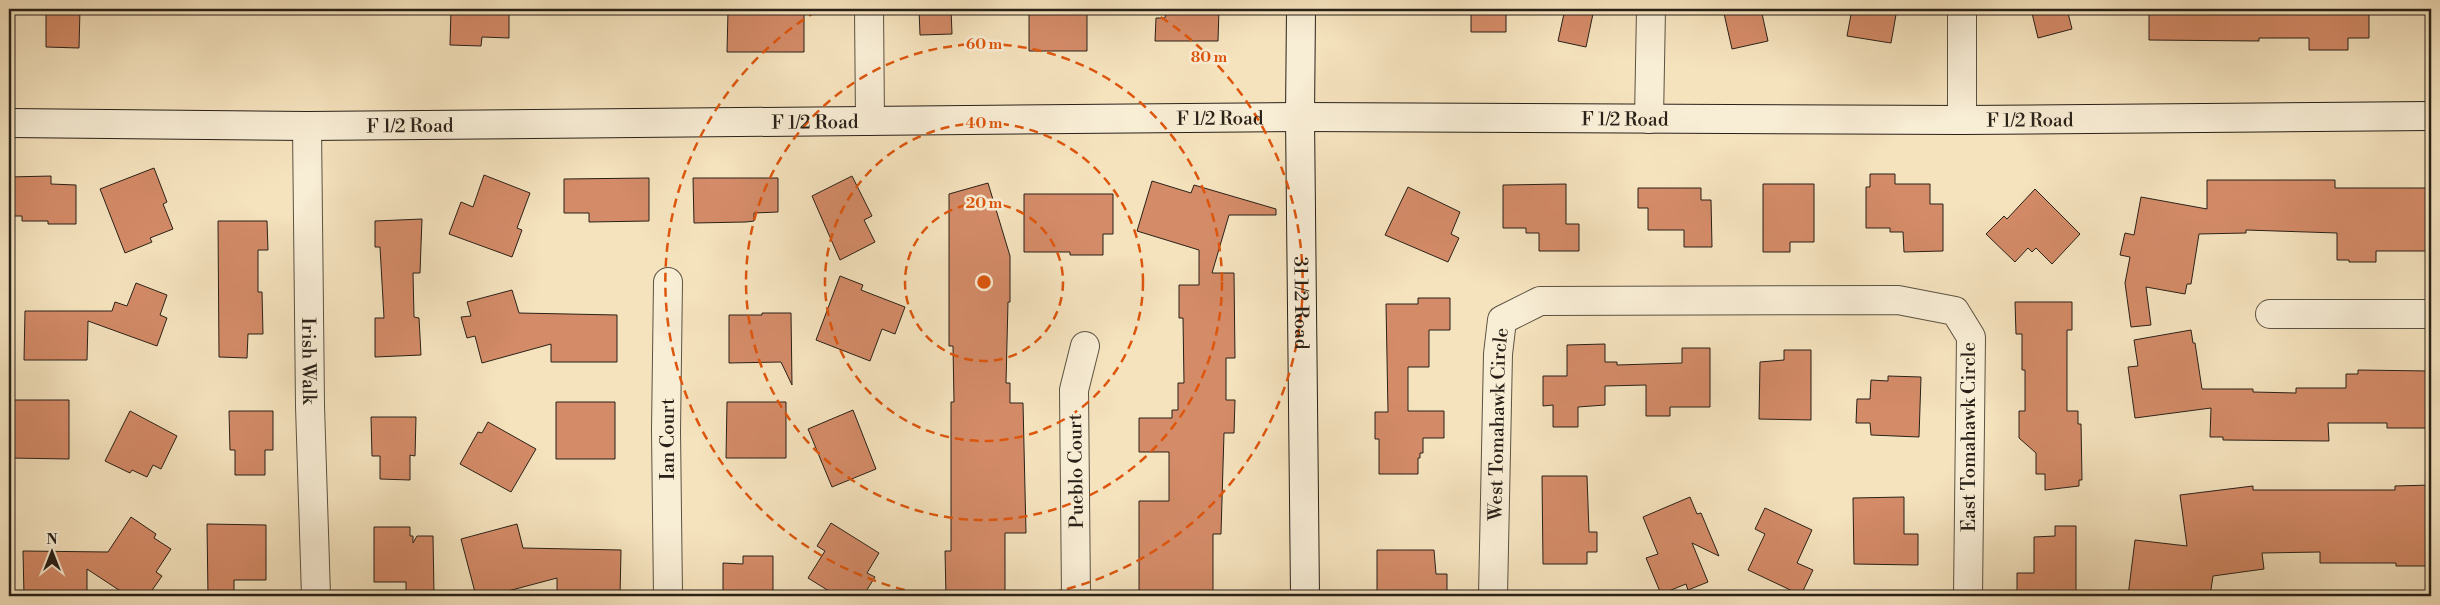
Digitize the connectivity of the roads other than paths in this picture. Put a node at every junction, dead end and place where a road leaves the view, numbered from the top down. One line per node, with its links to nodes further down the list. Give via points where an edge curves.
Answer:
1 (869, 9): 9 (street)
2 (1301, 9): 6 (street, 31 1/2 Road)
3 (1651, 9): 7 (street)
4 (1962, 9): 8 (street)
5 (2431, 116): 8 (street, F 1/2 Road)
6 (1300, 117): 7 (street, F 1/2 Road); 9 (street, F 1/2 Road); 20 (street, 31 1/2 Road)
7 (1649, 119): 8 (street, F 1/2 Road)
8 (1962, 120)
9 (870, 121): 11 (street, F 1/2 Road)
10 (9, 123): 11 (street, F 1/2 Road)
11 (307, 126): 17 (street, Irish Walk)
12 (668, 282): 18 (street, Ian Court)
13 (1717, 301): 21 (street, West Tomahawk Circle, via 1540,301 1502,320 1498,354); 22 (street, East Tomahawk Circle, via 1898,300 1955,311 1971,337)
14 (2270, 314): 15 (street)
15 (2431, 314)
16 (1085, 346): 19 (street, Pueblo Court, via 1074,390)
17 (316, 596)
18 (668, 596)
19 (1076, 596)
20 (1305, 596)
21 (1493, 596)
22 (1968, 596)

